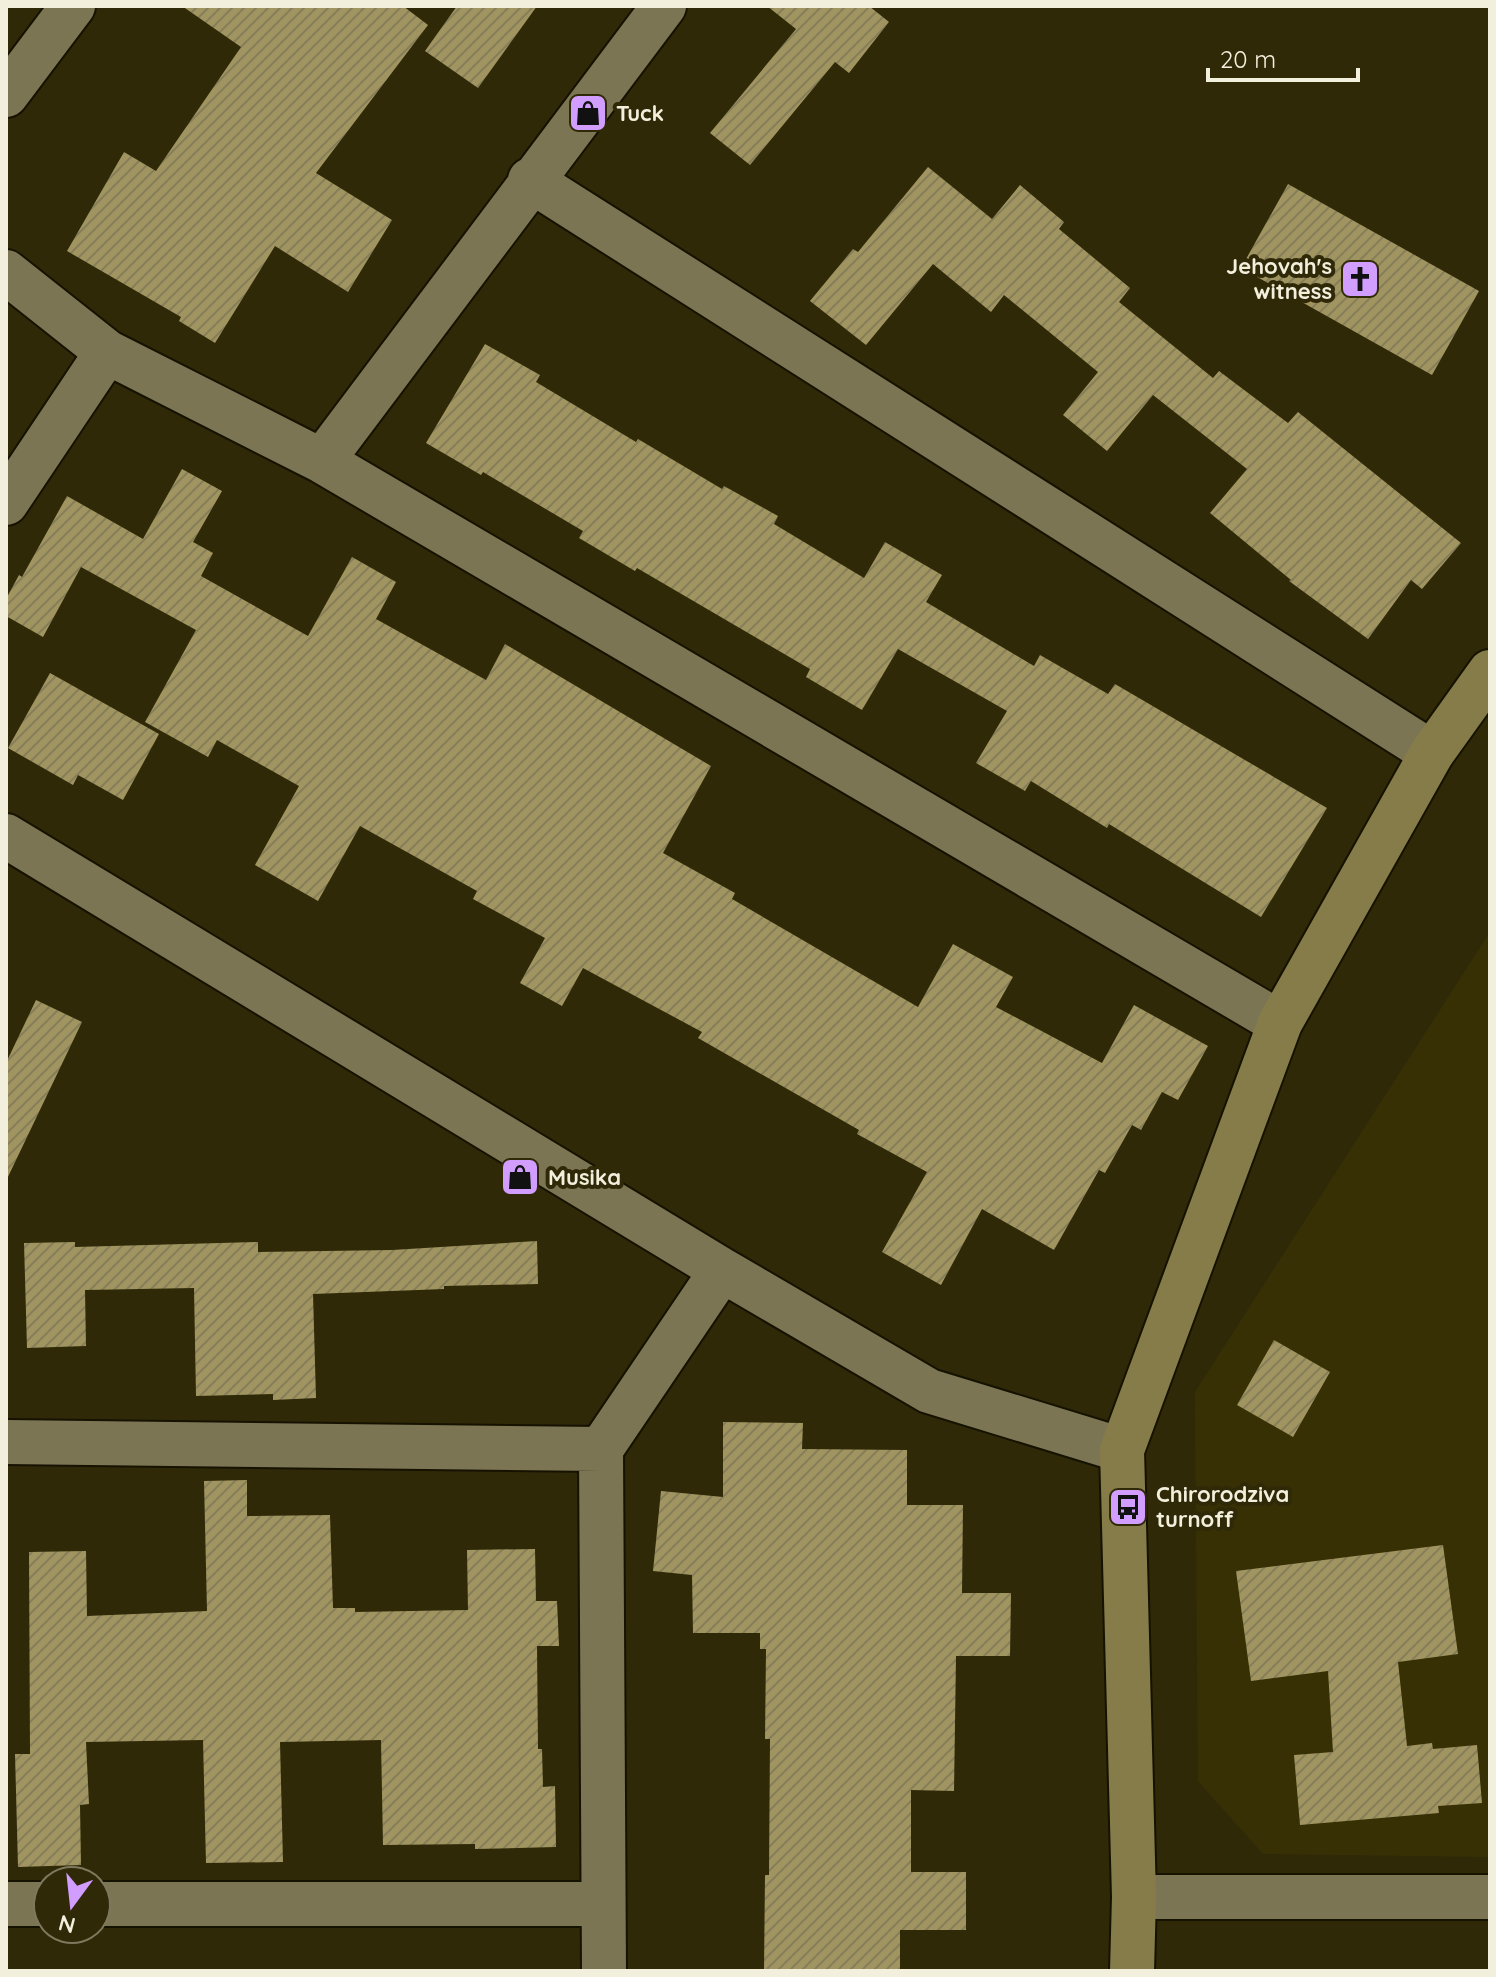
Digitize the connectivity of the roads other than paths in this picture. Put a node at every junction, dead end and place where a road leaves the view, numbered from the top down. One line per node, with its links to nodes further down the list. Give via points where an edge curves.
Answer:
1 (73, 6): 3 (street)
2 (664, 6): 4 (street)
3 (6, 95)
4 (530, 180): 7 (street); 10 (street)
5 (6, 272): 6 (street)
6 (107, 352): 7 (street); 8 (street)
7 (322, 461): 12 (street)
8 (6, 503)
9 (1490, 672): 10 (street)
10 (1432, 753): 12 (street)
11 (6, 836): 13 (street)
12 (1280, 1023): 16 (street)
13 (722, 1270): 15 (street); 16 (street, via 929,1391)
14 (6, 1442): 15 (street)
15 (601, 1449): 22 (street)
16 (1122, 1450): 17 (street)
17 (1134, 1897): 18 (street); 24 (street)
18 (1490, 1897)
19 (6, 1904): 20 (street)
20 (32, 1904)
21 (112, 1904): 22 (street)
22 (603, 1904): 23 (street)
23 (604, 1971)
24 (1132, 1971)

